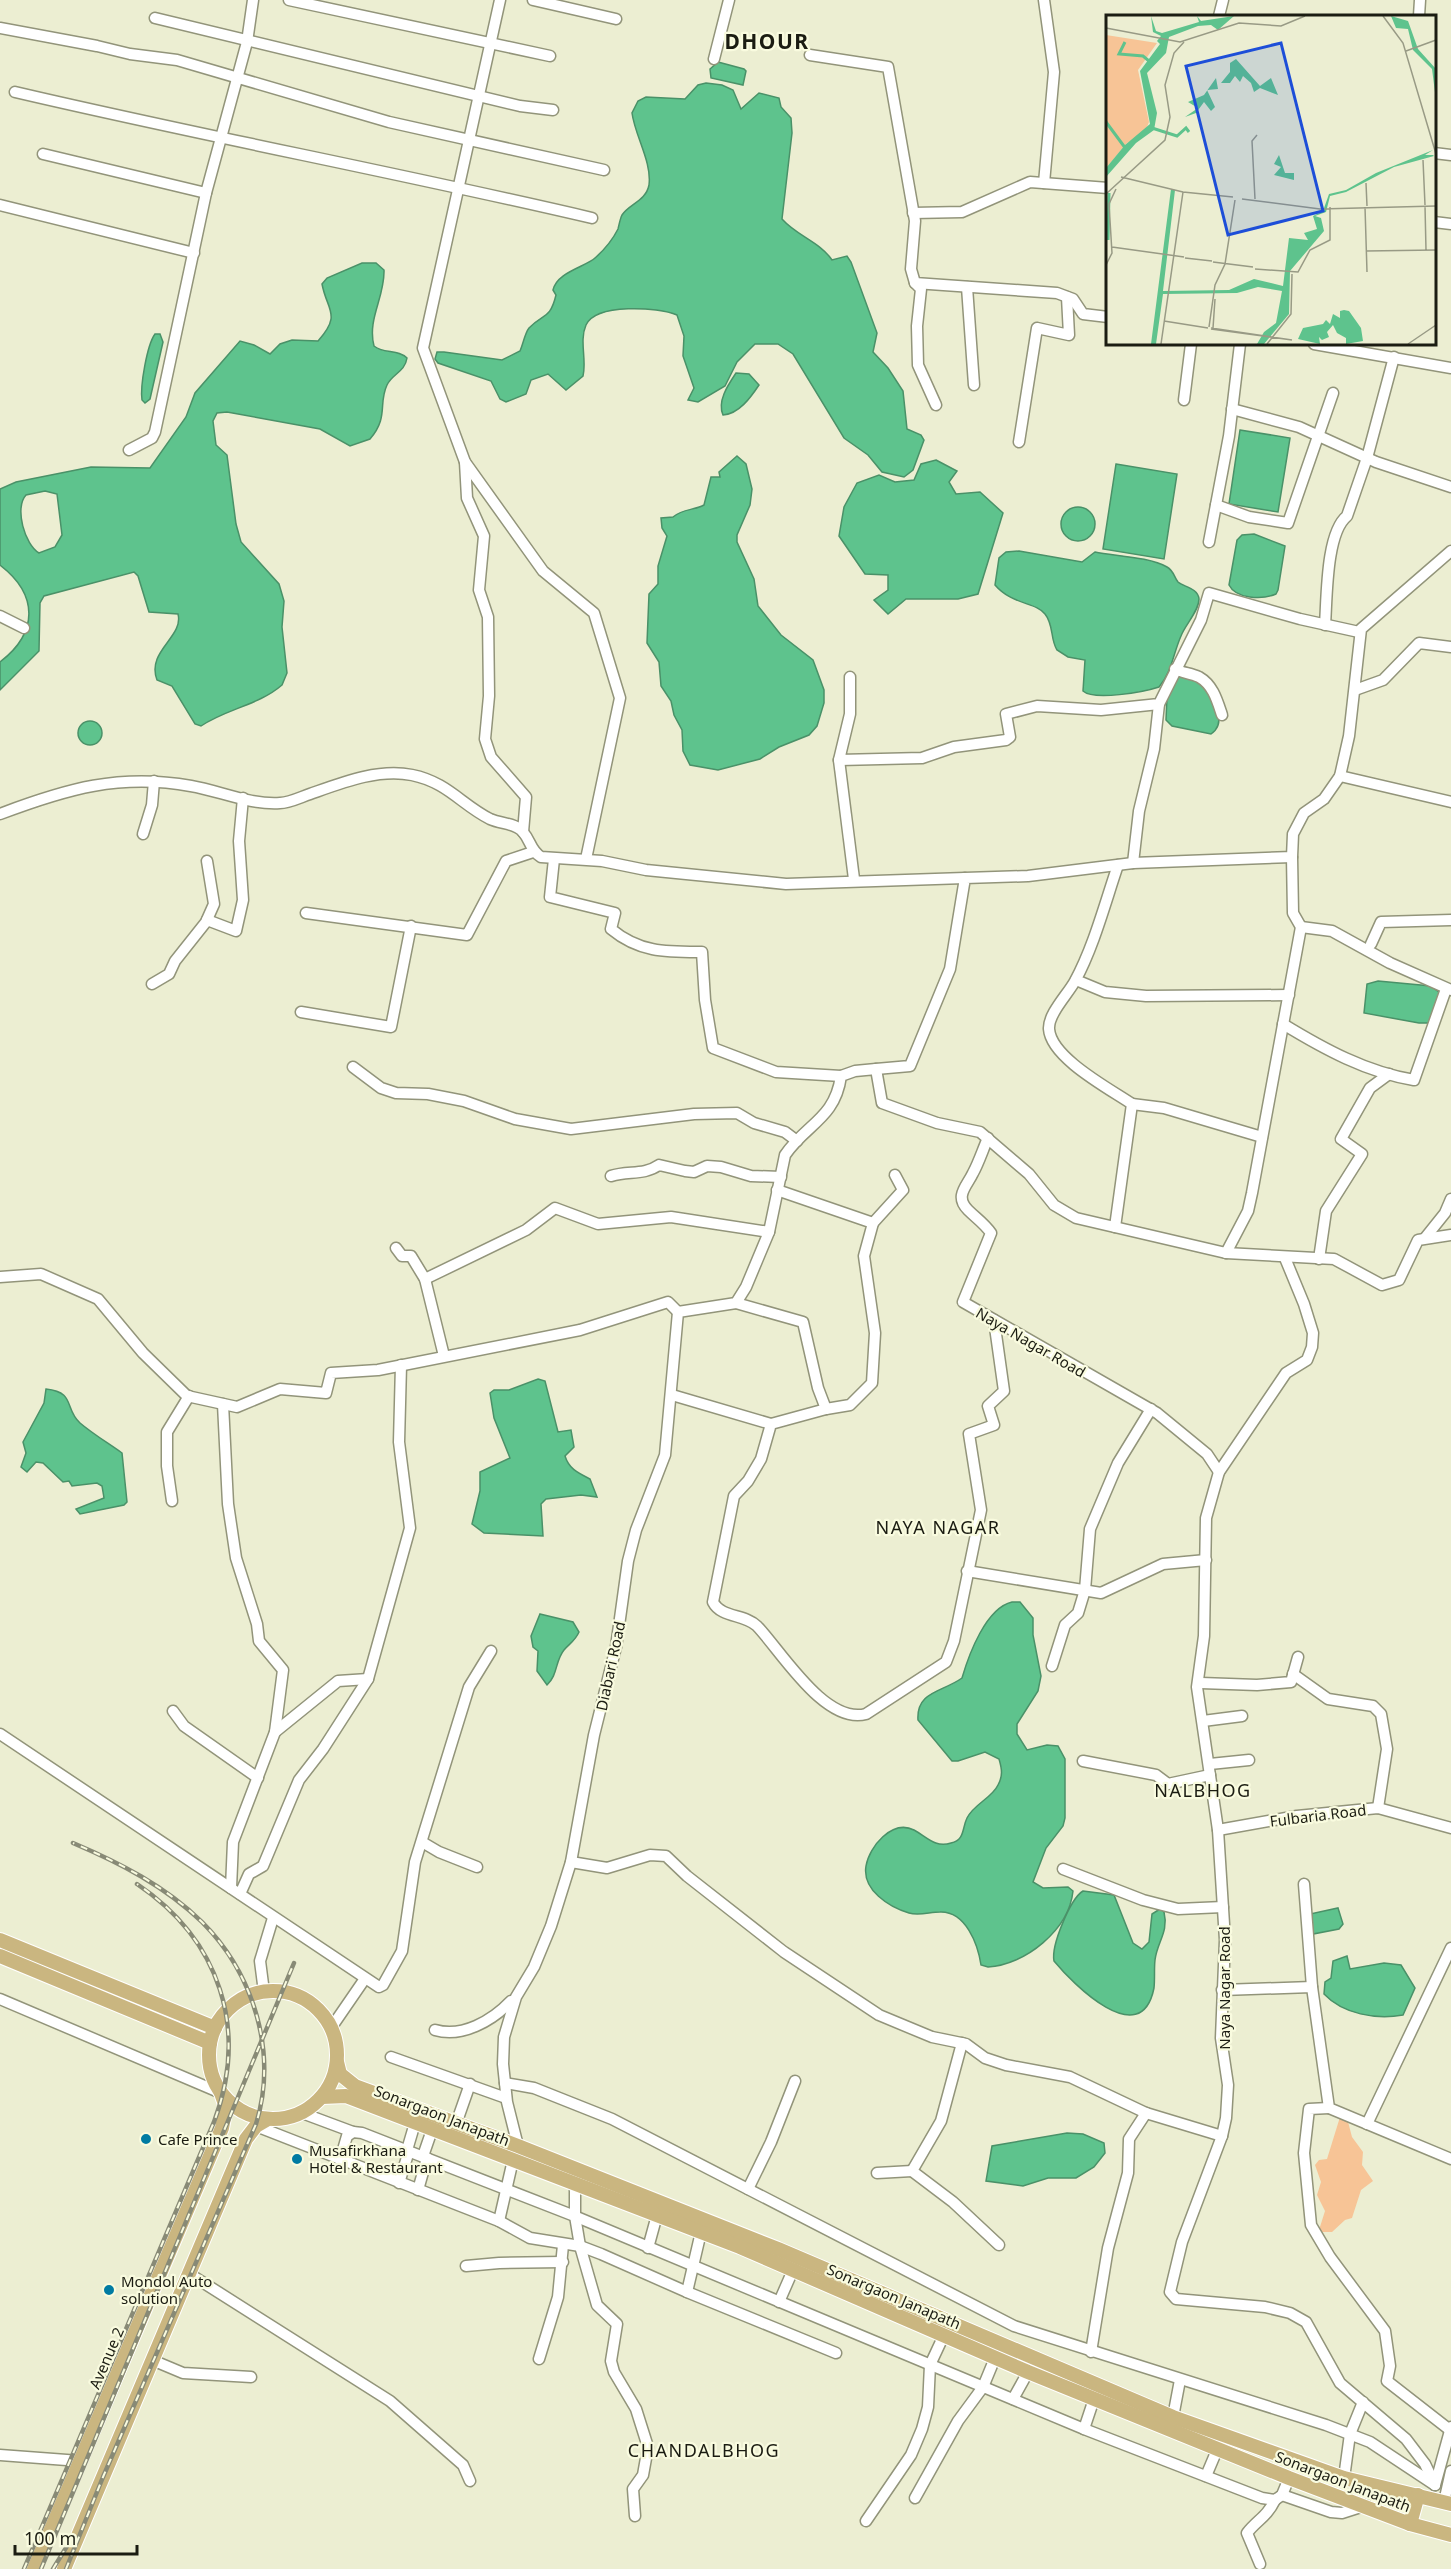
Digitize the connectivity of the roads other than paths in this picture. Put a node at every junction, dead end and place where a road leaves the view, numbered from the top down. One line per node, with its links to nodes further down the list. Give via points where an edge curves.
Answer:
1 (253, 0): 15 (street)
2 (289, 0): 14 (street)
3 (500, 0): 14 (street)
4 (533, 0): 12 (street)
5 (729, 0): 18 (street)
6 (1044, 0): 29 (street, via 1054,72)
7 (1223, 0): 9 (street)
8 (1420, 0): 10 (street)
9 (1219, 15)
10 (1419, 15)
11 (155, 18): 15 (street)
12 (616, 19)
13 (0, 28): 19 (street, via 177,60)
14 (492, 41): 17 (street); 21 (street)
15 (247, 42): 19 (street); 21 (street)
16 (810, 55): 34 (street, via 888,67)
17 (550, 56)
18 (714, 60)
19 (236, 75): 23 (street); 24 (street, via 332,107)
20 (15, 92): 23 (street)
21 (480, 96): 22 (street); 24 (street)
22 (553, 110)
23 (221, 138): 30 (street); 32 (street)
24 (469, 138): 28 (street); 30 (street)
25 (1436, 153): 27 (street)
26 (43, 154): 32 (street)
27 (1451, 155)
28 (604, 170)
29 (1044, 183): 31 (street); 34 (street, via 1030,182 962,212)
30 (457, 188): 35 (street); 58 (street, via 423,348)
31 (1106, 188)
32 (206, 193): 38 (street)
33 (0, 205): 38 (street)
34 (913, 213): 39 (street, via 911,269)
35 (592, 218)
36 (1436, 222): 37 (street)
37 (1451, 224)
38 (194, 254): 56 (street, via 154,432 152,438)
39 (915, 284): 40 (street); 52 (street, via 921,289 918,365)
40 (967, 287): 41 (street); 49 (street)
41 (1067, 297): 42 (street, via 1083,314); 55 (street, via 1069,335 1037,328)
42 (1106, 317)
43 (1191, 345): 51 (street)
44 (1240, 345): 53 (street)
45 (1327, 345): 46 (street)
46 (1377, 349): 47 (street)
47 (1394, 357): 48 (street); 57 (street)
48 (1451, 368)
49 (974, 385)
50 (1333, 393): 54 (street)
51 (1184, 400)
52 (936, 405)
53 (1232, 409): 54 (street); 60 (street)
54 (1320, 436): 57 (street); 60 (street, via 1288,523 1249,517)
55 (1019, 442)
56 (129, 450)
57 (1367, 458): 59 (street); 64 (street, via 1332,550)
58 (465, 462): 79 (street, via 467,498 484,536 479,590 488,617 489,696 484,739 491,757 526,796); 84 (street, via 543,571 594,613 621,698)
59 (1451, 487)
60 (1216, 505): 61 (street)
61 (1209, 542)
62 (1451, 552): 66 (street)
63 (0, 616): 65 (street)
64 (1325, 625): 66 (street); 68 (street, via 1209,592 1201,621)
65 (24, 627)
66 (1359, 632): 70 (street)
67 (1451, 647): 70 (street, via 1419,643 1383,680)
68 (1175, 669): 71 (street); 72 (street, via 1207,684)
69 (850, 677): 73 (street, via 850,714)
70 (1355, 690): 74 (street)
71 (1159, 704): 73 (street, via 1101,710 1037,706 1006,714 1010,737 1006,740 954,747 922,758); 86 (street)
72 (1222, 715)
73 (839, 760): 89 (street)
74 (1340, 776): 77 (street); 82 (street, via 1324,800 1304,813 1293,834)
75 (154, 781): 76 (street); 78 (street, via 84,788); 80 (street)
76 (243, 798): 79 (street, via 281,803 349,781 396,773 413,775 451,790 487,817 499,824 515,825); 91 (street, via 239,841 243,900 236,931)
77 (1451, 802)
78 (0, 814)
79 (523, 832): 81 (street)
80 (143, 834)
81 (533, 852): 83 (street); 93 (street, via 506,861 467,935)
82 (1292, 857): 86 (street); 94 (street, via 1293,913)
83 (554, 859): 84 (street); 105 (street, via 550,897 615,913 611,929 655,952 702,952 713,1048 776,1072)
84 (586, 860): 89 (street, via 786,884)
85 (207, 861): 91 (street, via 214,904)
86 (1132, 864): 87 (street)
87 (1118, 865): 88 (street, via 1028,876); 96 (street)
88 (965, 878): 89 (street); 103 (street, via 950,969 910,1066)
89 (854, 879)
90 (306, 913): 93 (street)
91 (207, 920): 97 (street, via 169,974)
92 (1451, 920): 95 (street, via 1381,922)
93 (411, 926): 100 (street, via 392,1027)
94 (1301, 927): 98 (street, via 1332,931); 99 (street)
95 (1371, 944)
96 (1076, 980): 99 (street, via 1105,992 1146,996); 106 (street, via 1051,1019 1053,1039 1073,1066)
97 (152, 984)
98 (1448, 990): 104 (street, via 1414,1080)
99 (1289, 995): 101 (street)
100 (300, 1012)
101 (1283, 1024): 104 (street, via 1332,1054); 108 (street)
102 (353, 1067): 109 (street, via 381,1088 396,1093 464,1101 515,1119 571,1129 684,1114 737,1113 754,1123 784,1131)
103 (876, 1070): 105 (street); 107 (street, via 882,1103)
104 (1389, 1074): 123 (street, via 1370,1088 1341,1139 1362,1154 1326,1210)
105 (841, 1076): 109 (street, via 830,1108)
106 (1132, 1104): 108 (street, via 1164,1108); 116 (street)
107 (988, 1137): 116 (street, via 1029,1174 1053,1205 1076,1218); 128 (street, Naya Nagar Road, via 962,1189 961,1200 991,1233 963,1302)
108 (1262, 1137): 121 (street, via 1248,1211)
109 (797, 1141): 112 (street, via 785,1155)
110 (895, 1175): 115 (street, via 903,1190)
111 (611, 1176): 112 (street, via 648,1173 659,1165 694,1172 707,1166 721,1167 751,1176)
112 (781, 1177): 113 (street)
113 (777, 1190): 115 (street); 117 (street)
114 (1451, 1199): 119 (street)
115 (873, 1223): 134 (street, via 864,1256 874,1333 872,1383 850,1405)
116 (1115, 1227): 121 (street)
117 (769, 1232): 125 (street, via 671,1217 598,1224 555,1208 526,1230); 126 (street, via 746,1287)
118 (1451, 1235): 119 (street)
119 (1425, 1238): 123 (street, via 1418,1240 1399,1280 1382,1285 1334,1259)
120 (396, 1248): 125 (street, via 402,1256 411,1256)
121 (1226, 1253): 122 (street)
122 (1285, 1258): 123 (street); 137 (street, Naya Nagar Road, via 1313,1333 1312,1347 1307,1360 1286,1373)
123 (1319, 1259)
124 (0, 1277): 132 (street, via 41,1274 98,1299 143,1353)
125 (425, 1279): 129 (street)
126 (735, 1303): 127 (street); 134 (street, via 803,1322)
127 (678, 1312): 129 (street, via 668,1302 580,1330); 131 (street, Diabari Road)
128 (994, 1320): 135 (street, Naya Nagar Road); 140 (street, via 1004,1391 988,1406 994,1425 969,1434 981,1510)
129 (444, 1356): 130 (street)
130 (401, 1365): 133 (street, via 331,1373 326,1393 280,1389 237,1407); 146 (street, via 399,1442 410,1528)
131 (672, 1395): 136 (street); 161 (street, Diabari Road, via 665,1455 628,1561 616,1647 594,1735)
132 (189, 1396): 133 (street); 138 (street, via 167,1432)
133 (224, 1404): 151 (street, via 228,1504 236,1558 259,1641 283,1670)
134 (826, 1409): 136 (street)
135 (1150, 1409): 137 (street, Naya Nagar Road, via 1207,1454); 141 (street, via 1118,1463 1090,1529)
136 (771, 1425): 140 (street, via 761,1459 734,1496 713,1602 720,1610 755,1624 815,1693 837,1708 860,1716 946,1662 954,1641)
137 (1219, 1472): 139 (street, Naya Nagar Road, via 1206,1518)
138 (172, 1502)
139 (1206, 1560): 141 (street, via 1163,1564 1101,1593); 150 (street, Naya Nagar Road, via 1204,1636 1197,1687)
140 (967, 1571): 141 (street)
141 (1085, 1590): 144 (street, via 1077,1612 1065,1625)
142 (491, 1651): 160 (street, via 469,1687)
143 (1298, 1657): 145 (street)
144 (1052, 1666)
145 (1293, 1674): 147 (street, via 1291,1682); 157 (street, via 1328,1698 1372,1706 1381,1714 1387,1749)
146 (368, 1679): 151 (street, via 338,1681); 165 (street, via 299,1780 263,1866 249,1874)
147 (1201, 1683)
148 (173, 1711): 156 (street, via 184,1726)
149 (1242, 1716): 150 (street)
150 (1203, 1721): 155 (street, Naya Nagar Road)
151 (275, 1732): 156 (street)
152 (0, 1734): 165 (street)
153 (1249, 1760): 155 (street)
154 (1083, 1761): 155 (street, via 1156,1775 1168,1784)
155 (1210, 1770): 159 (street, Naya Nagar Road)
156 (258, 1778): 165 (street, via 233,1842)
157 (1378, 1808): 158 (street, Fulbaria Road); 159 (street, Fulbaria Road, via 1297,1816)
158 (1451, 1828)
159 (1218, 1830): 166 (street, Naya Nagar Road)
160 (422, 1842): 162 (street); 171 (street, via 398,1962 383,1985 375,1987)
161 (571, 1862): 175 (street, Diabari Road, via 551,1926 534,1967); 181 (street, via 607,1868 650,1855 666,1856 784,1952 879,2015 932,2037)
162 (477, 1867)
163 (1063, 1869): 166 (street, via 1178,1910)
164 (1304, 1884): 172 (street)
165 (235, 1891): 167 (street)
166 (1223, 1907): 173 (street, Naya Nagar Road)
167 (273, 1918): 171 (street); 174 (street, via 260,1961)
168 (0, 1940): 177 (main road)
169 (1451, 1948): 196 (street)
170 (0, 1956): 180 (main road)
171 (364, 1980): 178 (street)
172 (1312, 1987): 173 (street); 190 (street)
173 (1222, 1990): 199 (street, Naya Nagar Road, via 1221,2038 1228,2085)
174 (264, 1992): 177 (main road, Sonargaon Janapath, via 243,1998 226,2011); 178 (main road, Sonargaon Janapath, via 296,1995 322,2014)
175 (516, 1996): 179 (street, via 504,2009 477,2025 450,2034); 185 (street, Diabari Road, via 502,2050)
176 (0, 2000): 187 (street)
177 (215, 2028): 180 (main road, Sonargaon Janapath)
178 (331, 2028): 183 (main road, Sonargaon Janapath)
179 (435, 2030)
180 (210, 2043): 187 (main road, Sonargaon Janapath, via 209,2060)
181 (962, 2043): 191 (street, via 985,2058 1006,2065 1070,2077); 206 (street, via 941,2121)
182 (391, 2056): 186 (street)
183 (337, 2062): 188 (main road, Sonargaon Janapath); 195 (main road, Sonargaon Janapath, via 340,2074 355,2086)
184 (795, 2081): 211 (street)
185 (505, 2083): 189 (street, Diabari Road); 211 (street, via 534,2088 612,2119)
186 (470, 2084): 189 (street); 195 (street)
187 (221, 2093): 193 (main road, Sonargaon Janapath, via 234,2106); 248 (main road, Avenue 2, via 226,2107 222,2128)
188 (322, 2097): 192 (main road, Sonargaon Janapath); 194 (main road, Sonargaon Janapath, via 346,2096)
189 (506, 2098): 200 (street, Diabari Road)
190 (1329, 2108): 196 (street); 244 (street, via 1309,2109 1304,2153 1311,2225 1385,2331 1390,2366 1387,2381)
191 (1146, 2112): 199 (street); 229 (street, via 1128,2139 1128,2173 1108,2248)
192 (302, 2113): 193 (main road, Sonargaon Janapath); 198 (street)
193 (262, 2122): 204 (street); 225 (main road, via 246,2139)
194 (416, 2123): 197 (main road, Sonargaon Janapath); 201 (street)
195 (456, 2124): 200 (main road, Sonargaon Janapath)
196 (1367, 2124): 203 (street)
197 (432, 2130): 202 (street); 205 (main road, Sonargaon Janapath)
198 (353, 2132): 201 (street); 204 (street, via 347,2136)
199 (1222, 2136): 241 (street, Naya Nagar Road, via 1182,2242 1172,2297 1290,2313 1306,2322 1340,2383)
200 (518, 2146): 208 (main road, Sonargaon Janapath)
201 (408, 2151): 202 (street); 209 (street)
202 (425, 2157): 210 (street); 212 (street)
203 (1451, 2159)
204 (340, 2160): 209 (street)
205 (513, 2160): 208 (main road, Sonargaon Janapath); 210 (street)
206 (912, 2171): 207 (street); 218 (street)
207 (877, 2173)
208 (577, 2177): 213 (main road, Sonargaon Janapath); 214 (street); 242 (main road, Sonargaon Janapath, via 778,2249)
209 (399, 2183): 212 (street)
210 (507, 2189): 214 (street); 215 (street)
211 (748, 2189): 229 (street, via 1014,2326)
212 (418, 2190): 215 (street)
213 (657, 2215): 216 (main road, Sonargaon Janapath); 220 (street)
214 (575, 2216): 219 (street); 220 (street)
215 (499, 2221): 217 (street, via 530,2238)
216 (701, 2232): 223 (street); 224 (main road, Sonargaon Janapath)
217 (563, 2245): 219 (street); 221 (street)
218 (999, 2245)
219 (580, 2246): 226 (street); 258 (street, via 597,2305 616,2320 611,2361 636,2409 648,2447 643,2475 633,2489)
220 (648, 2248): 223 (street)
221 (563, 2262): 222 (street); 232 (street, via 558,2297)
222 (466, 2266)
223 (692, 2266): 226 (street); 227 (street)
224 (793, 2270): 227 (street); 228 (main road, Sonargaon Janapath)
225 (188, 2273): 233 (main road); 253 (street, via 390,2401 463,2465)
226 (687, 2292): 230 (street)
227 (779, 2302): 234 (street)
228 (944, 2335): 231 (main road, Sonargaon Janapath); 234 (street)
229 (1091, 2352): 237 (street)
230 (836, 2353)
231 (995, 2358): 235 (main road, Sonargaon Janapath); 238 (street)
232 (539, 2359)
233 (152, 2360): 236 (street, via 183,2373); 264 (main road)
234 (930, 2365): 238 (street); 259 (street, via 928,2407 922,2429 911,2455)
235 (1028, 2372): 239 (street); 240 (main road, Sonargaon Janapath)
236 (251, 2377)
237 (1180, 2380): 242 (street); 245 (street)
238 (983, 2387): 239 (street); 256 (street, via 958,2421)
239 (1013, 2399): 243 (street)
240 (1094, 2399): 243 (street); 246 (main road, Sonargaon Janapath)
241 (1364, 2402): 245 (street); 254 (street, Naya Nagar Road, via 1406,2439 1425,2464)
242 (1173, 2417): 252 (main road, Sonargaon Janapath)
243 (1084, 2429): 250 (street)
244 (1451, 2429): 254 (street)
245 (1350, 2434): 252 (street); 254 (street, via 1391,2455)
246 (1217, 2450): 250 (street); 251 (main road, Sonargaon Janapath)
247 (0, 2455): 248 (street)
248 (80, 2461): 263 (main road, Avenue 2)
249 (1451, 2471): 254 (street)
250 (1206, 2476): 255 (street, via 1262,2498)
251 (1289, 2478): 255 (street); 257 (main road, Sonargaon Janapath)
252 (1344, 2478): 254 (main road, Sonargaon Janapath)
253 (470, 2481)
254 (1436, 2497): 260 (main road)
255 (1278, 2498): 257 (street, via 1342,2513); 262 (street, via 1267,2516 1247,2534)
256 (915, 2499)
257 (1366, 2505): 260 (main road, Sonargaon Janapath)
258 (635, 2516)
259 (866, 2521)
260 (1410, 2524): 261 (main road, Sonargaon Janapath)
261 (1444, 2533)
262 (1260, 2564)
263 (34, 2569)
264 (64, 2569)

